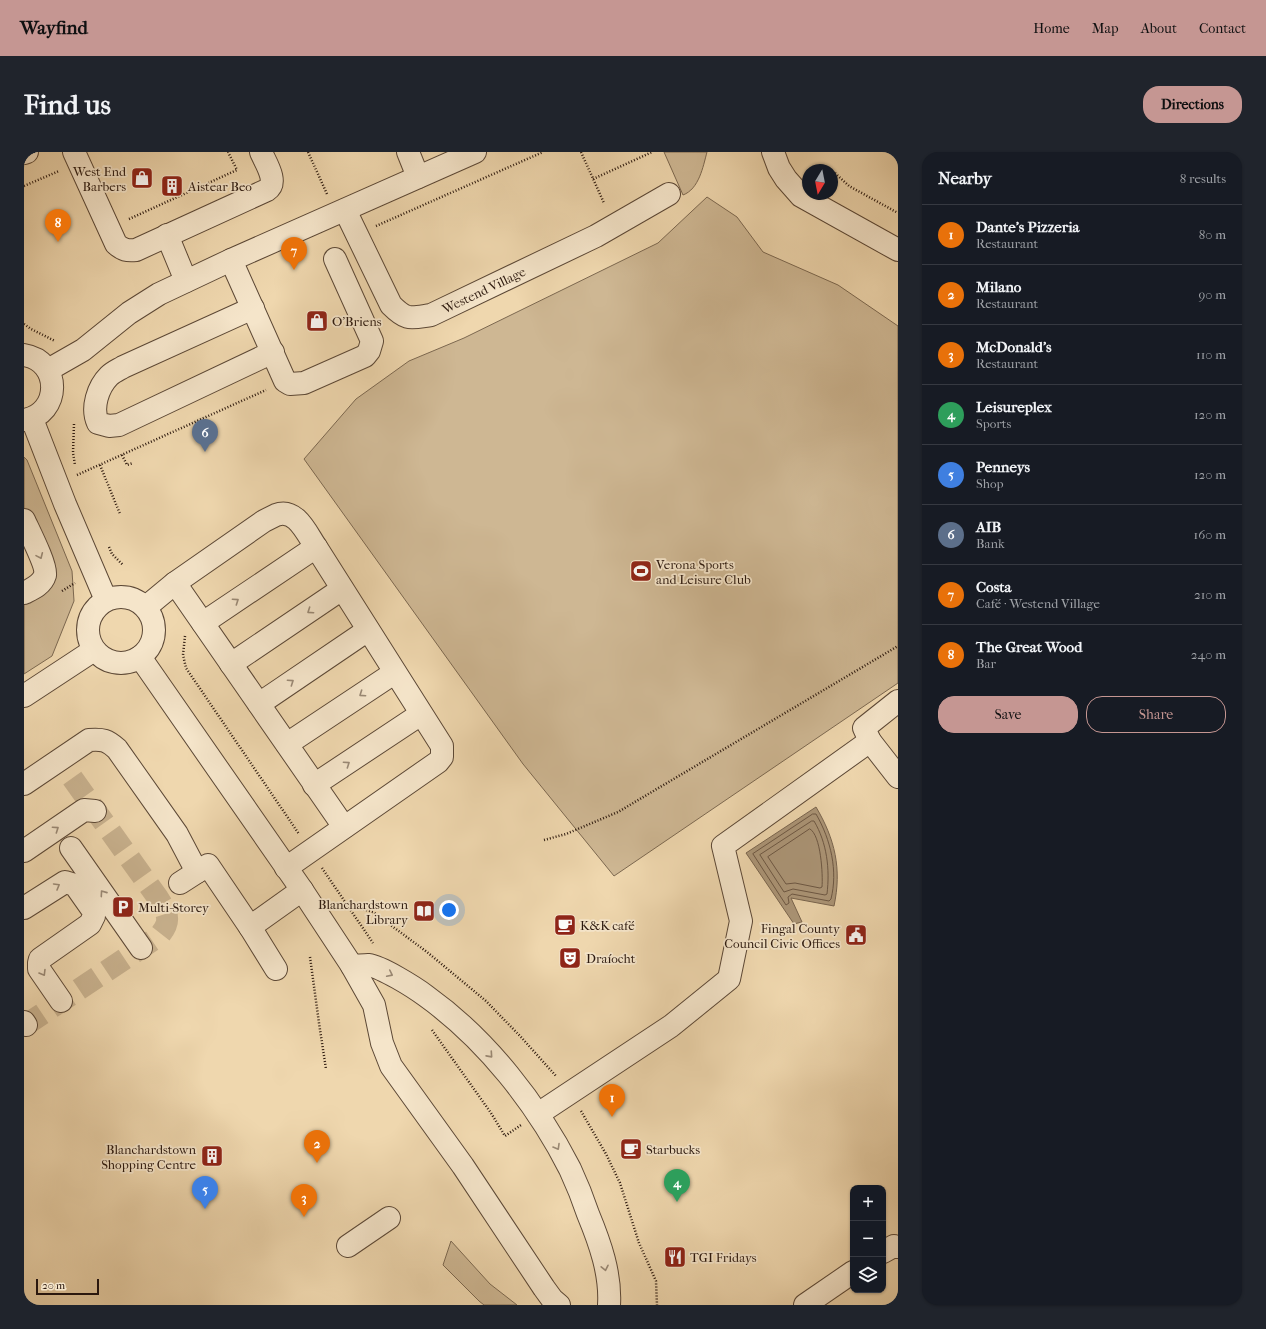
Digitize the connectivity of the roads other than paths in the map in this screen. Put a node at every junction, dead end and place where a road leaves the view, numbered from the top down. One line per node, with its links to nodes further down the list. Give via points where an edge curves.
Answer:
1 (27, 152): 7 (street)
2 (74, 152): 11 (street, via 116,244 121,249 136,250)
3 (261, 152): 11 (street, via 272,178 271,188)
4 (408, 152): 8 (street)
5 (475, 152): 8 (street)
6 (773, 152): 12 (street, via 779,168 801,196)
7 (24, 153)
8 (418, 177): 10 (street)
9 (669, 194): 10 (street, Westend Village, via 596,236 431,315 414,318 401,316 391,305 357,234)
10 (338, 213): 14 (street)
11 (167, 236): 15 (street)
12 (898, 250)
13 (335, 259): 17 (street, via 372,341 365,356 304,383 290,384 285,381)
14 (231, 260): 15 (street); 16 (street)
15 (186, 281): 19 (street, via 144,303 72,356)
16 (253, 308): 17 (street); 17 (street, via 110,375 102,386 94,406 94,415 98,423 119,425)
17 (273, 352)
18 (24, 355): 19 (street, via 40,362)
19 (48, 370): 20 (street, via 53,386 50,401 45,410)
20 (28, 420): 26 (street)
21 (24, 520): 25 (street, one-way to 25, via 44,566 45,575 35,587)
22 (316, 547): 23 (street, via 298,520 285,514 277,515); 24 (street); 28 (street, one-way to 22)
23 (175, 583): 27 (street); 28 (street)
24 (342, 589): 29 (street); 32 (street, one-way to 32)
25 (24, 593)
26 (106, 600): 27 (street, via 116,596 127,597 137,600); 30 (street, via 98,605 88,622)
27 (146, 607): 31 (street, via 152,617 153,639)
28 (203, 623): 32 (street)
29 (368, 630): 33 (street); 36 (street, one-way to 29)
30 (94, 650): 31 (street, via 102,657 116,662 131,661); 34 (street)
31 (140, 657): 47 (street)
32 (231, 664): 36 (street)
33 (394, 673): 37 (street); 39 (street, one-way to 39)
34 (24, 696)
35 (898, 701): 38 (street, via 864,728)
36 (259, 704): 39 (street)
37 (421, 714): 42 (street, one-way to 37); 44 (street, via 442,746 442,757)
38 (870, 741): 40 (street); 55 (street, via 723,846 741,921 729,979 671,1026)
39 (287, 744): 42 (street)
40 (898, 777)
41 (24, 784): 50 (street, via 89,740 109,742 117,749 177,834 189,878 208,865)
42 (314, 785): 44 (street)
43 (95, 811): 46 (street, one-way to 43, via 84,810)
44 (344, 827): 47 (street)
45 (71, 848): 51 (street, one-way to 45)
46 (24, 851)
47 (286, 868): 48 (street)
48 (302, 890): 50 (street); 52 (street)
49 (24, 908): 54 (street, one-way to 54, via 65,882 76,885 94,912 90,924 38,963 39,969)
50 (250, 927): 53 (street)
51 (141, 948)
52 (352, 966): 55 (street, one-way to 55, via 368,965 386,972 443,1008 489,1054); 61 (street, via 374,1005 382,1043 391,1066 463,1166 544,1288)
53 (276, 969)
54 (61, 1001)
55 (538, 1114): 62 (street, one-way to 62, via 570,1169 593,1226 607,1273)
56 (389, 1218): 57 (street)
57 (348, 1246)
58 (898, 1247): 59 (street, via 894,1246)
59 (886, 1250)
60 (850, 1274): 63 (street)
61 (559, 1305)
62 (609, 1305)
63 (804, 1305)

